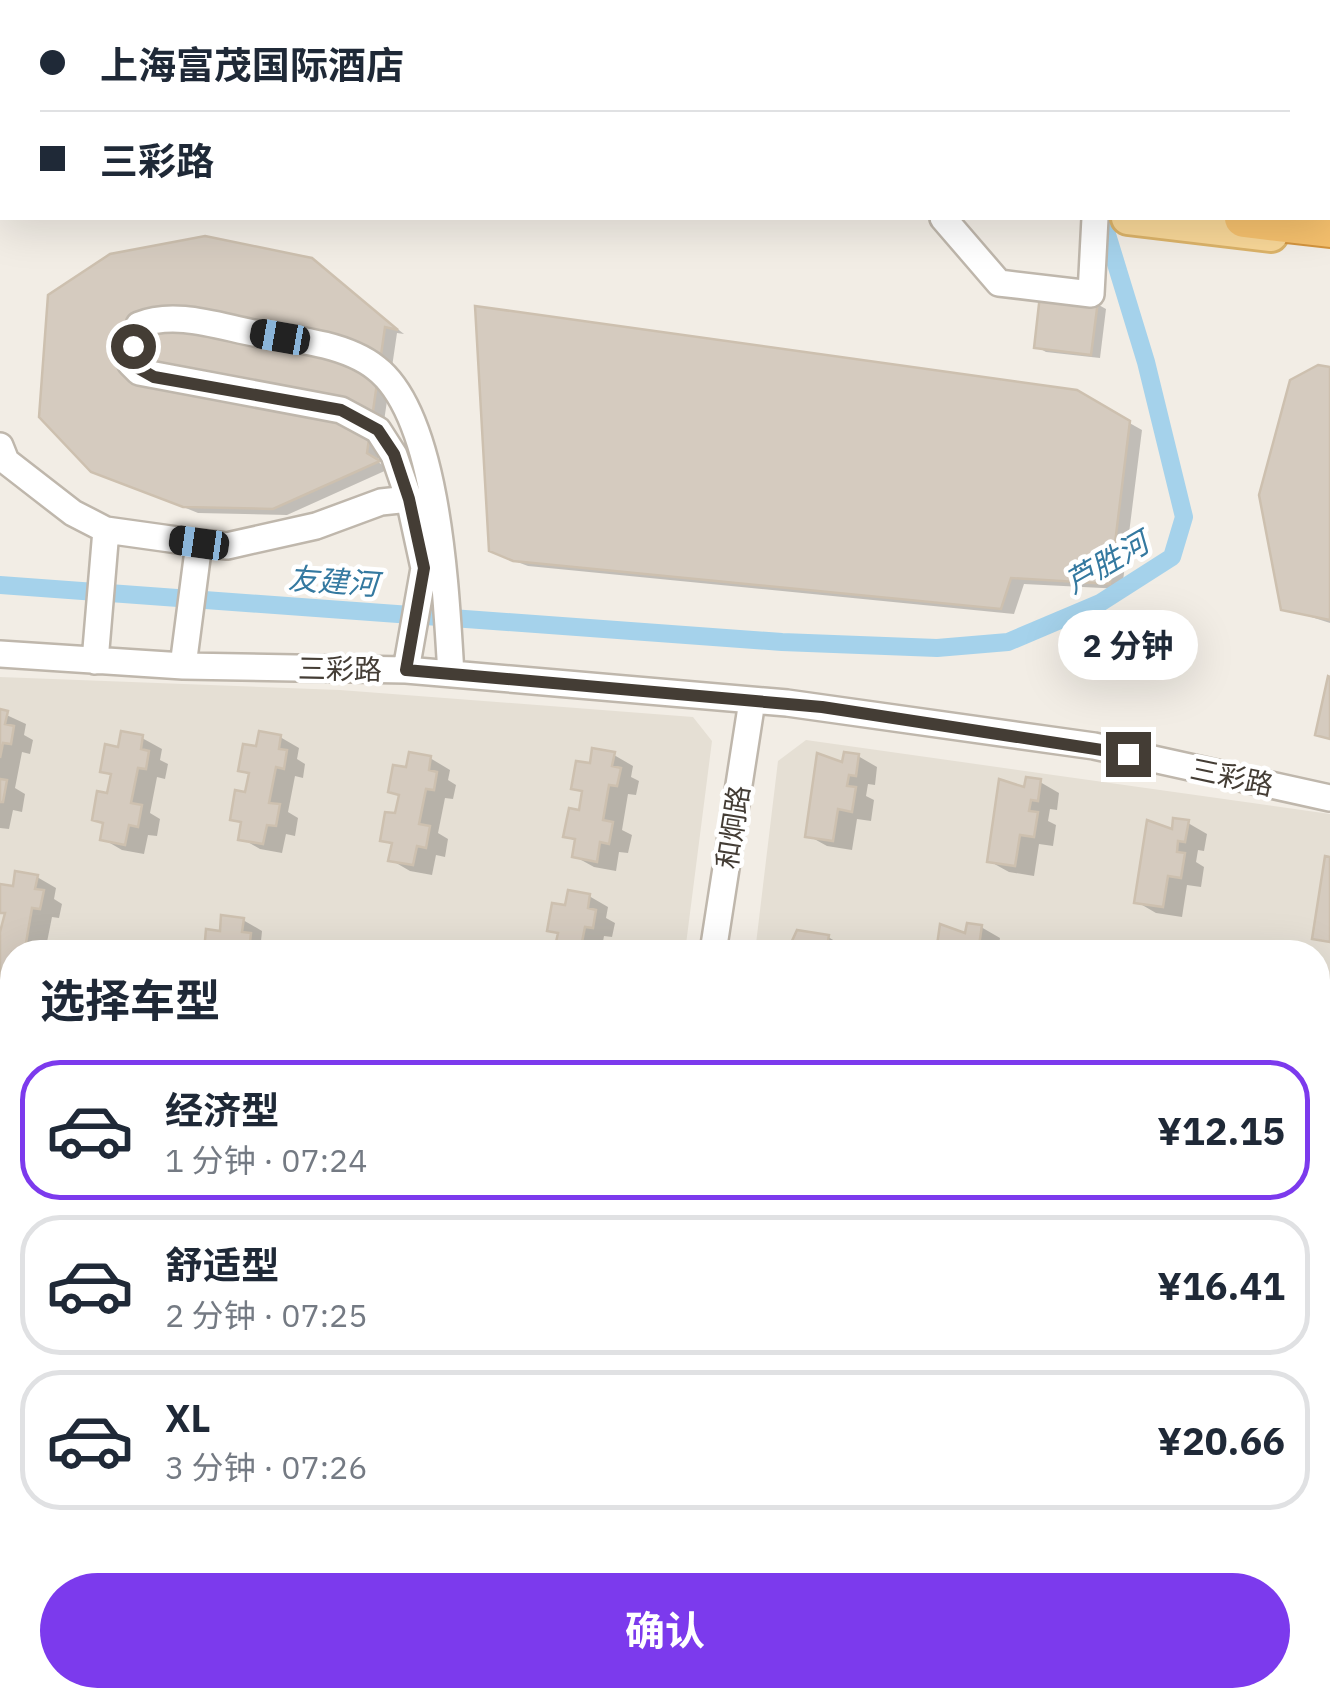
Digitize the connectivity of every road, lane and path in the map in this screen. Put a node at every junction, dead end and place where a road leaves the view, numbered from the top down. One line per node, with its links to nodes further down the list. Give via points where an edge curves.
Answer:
1 (944, 220): 2 (street, via 999,284 1091,294)
2 (1095, 220)
3 (1150, 220): 6 (main road)
4 (1261, 220): 5 (highway)
5 (1330, 228)
6 (1330, 242)
7 (0, 446): 9 (street, via 6,461)
8 (409, 499): 10 (street); 11 (street); 11 (street, via 394,454 372,425 341,410 139,372 131,364 139,325 162,316 280,337 379,369 419,436)
9 (106, 530): 10 (street); 13 (street)
10 (198, 554): 14 (street)
11 (433, 585): 15 (street, via 413,630); 16 (street, via 448,632)
12 (0, 654): 13 (street, 三彩路)
13 (95, 661): 14 (street, 三彩路)
14 (183, 666): 15 (street, 三彩路)
15 (406, 670): 16 (street, 三彩路)
16 (451, 674): 17 (street, 三彩路)
17 (752, 701): 18 (street, 三彩路, via 1094,746); 19 (street, 和炯路)
18 (1330, 798)
19 (715, 940)

